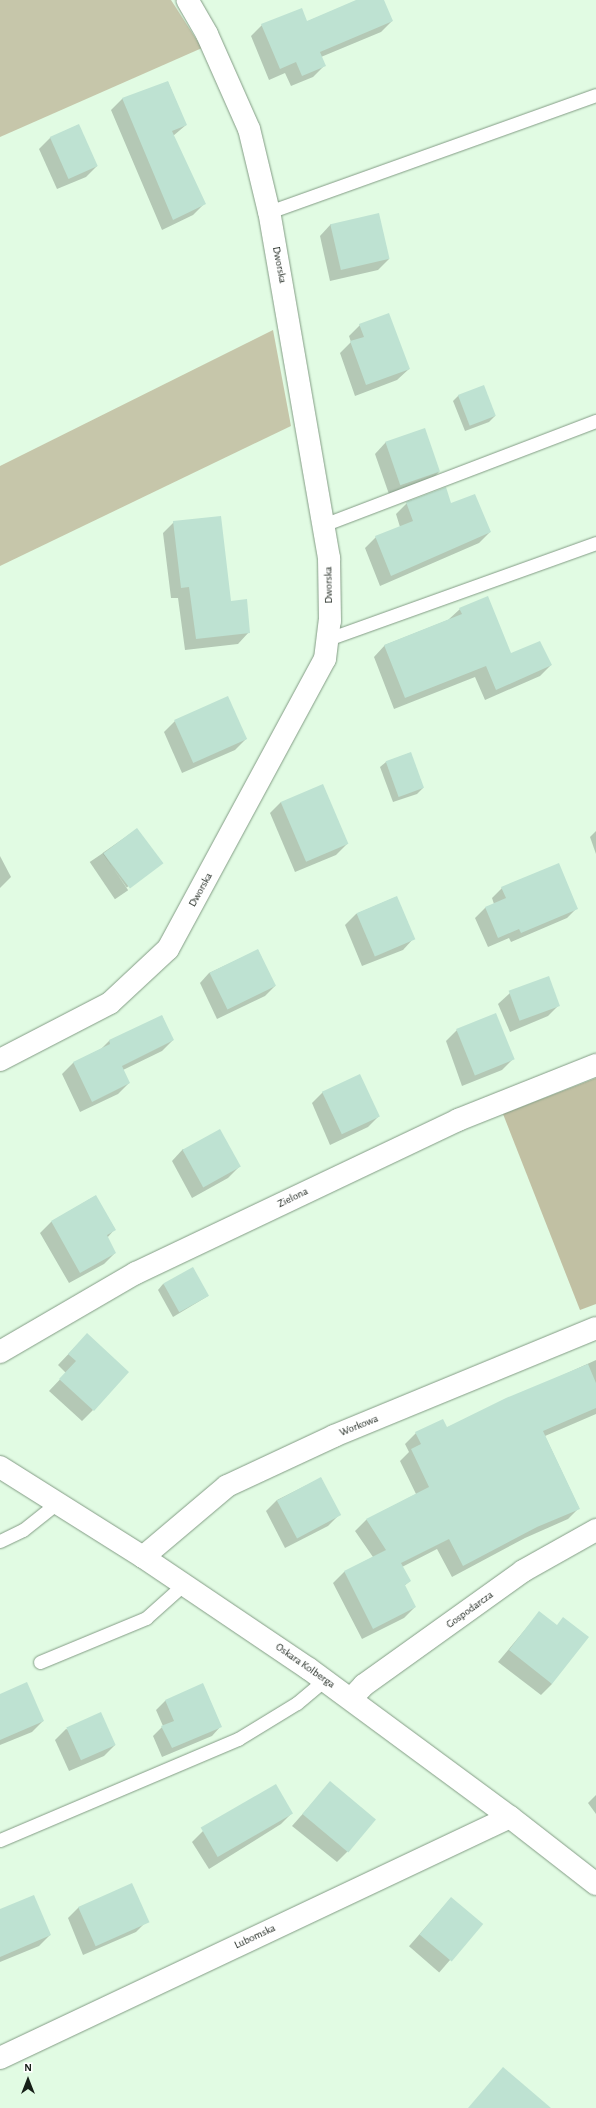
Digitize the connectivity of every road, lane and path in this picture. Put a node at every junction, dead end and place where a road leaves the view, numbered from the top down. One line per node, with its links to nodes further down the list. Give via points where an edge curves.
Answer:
1 (187, 0): 3 (street, Dworska, via 207,34 249,129)
2 (596, 95): 3 (lane)
3 (269, 212): 5 (street, Dworska)
4 (596, 421): 5 (lane)
5 (324, 525): 7 (street, Dworska, via 329,558)
6 (596, 543): 7 (lane)
7 (328, 639): 8 (street, Dworska, via 325,659 168,949 110,1003)
8 (0, 1060)
9 (596, 1065): 11 (street, Zielona, via 458,1120 150,1267)
10 (596, 1328): 16 (street, Workowa, via 334,1436 227,1486)
11 (0, 1352)
12 (0, 1467): 13 (street, Oskara Kolberga)
13 (56, 1503): 15 (lane, via 23,1530); 16 (street, Oskara Kolberga)
14 (596, 1530): 20 (street, Gospodarcza, via 524,1571 364,1685)
15 (0, 1541)
16 (143, 1557): 17 (street, Oskara Kolberga)
17 (184, 1584): 18 (lane, via 146,1618); 19 (street, Oskara Kolberga)
18 (40, 1662)
19 (324, 1680): 20 (street, Oskara Kolberga); 22 (lane, via 297,1703 238,1740)
20 (351, 1699): 21 (street, Oskara Kolberga)
21 (510, 1817): 23 (street, Oskara Kolberga); 24 (street, Lubomska)
22 (0, 1840)
23 (596, 1884)
24 (0, 2058)

